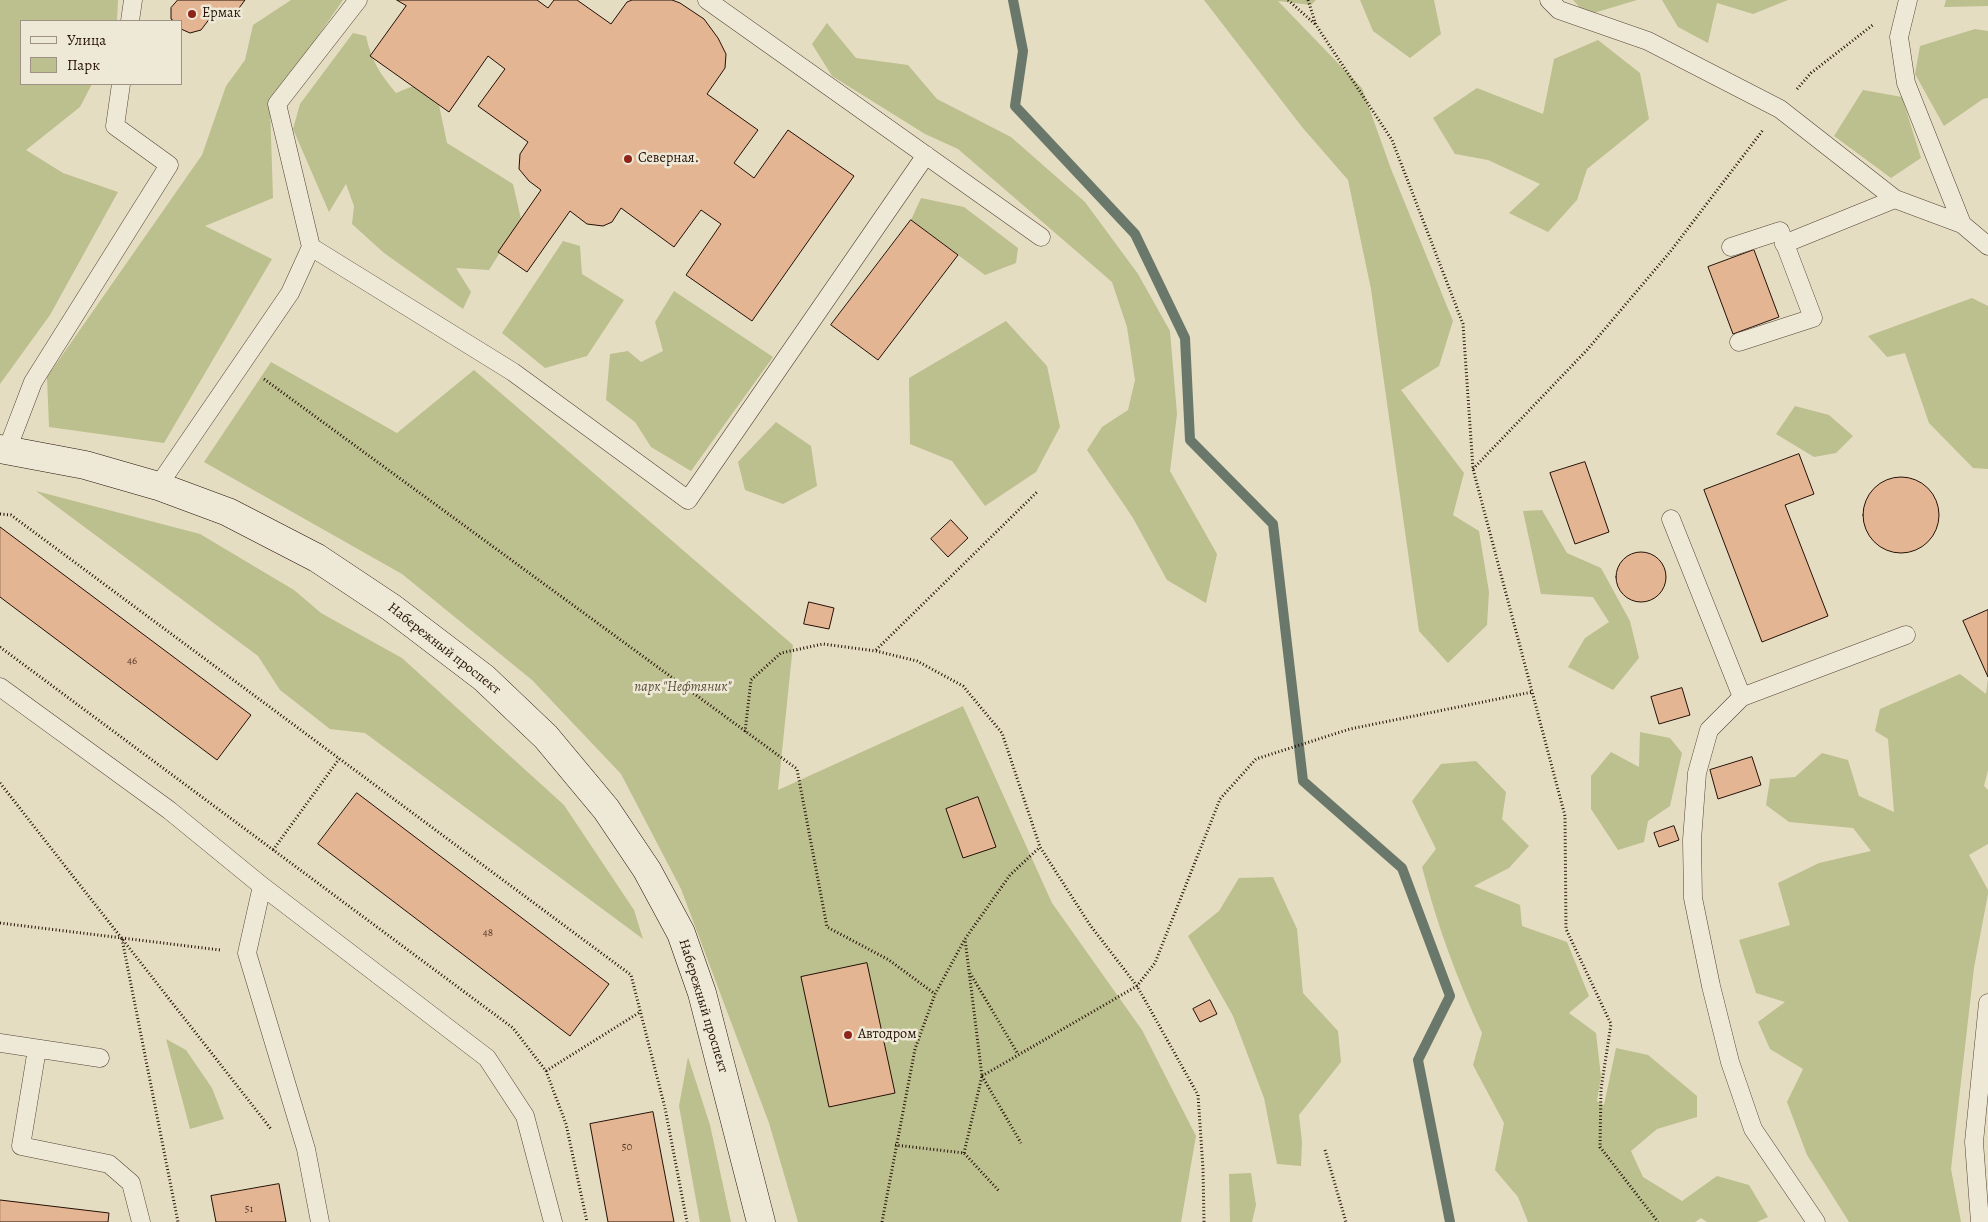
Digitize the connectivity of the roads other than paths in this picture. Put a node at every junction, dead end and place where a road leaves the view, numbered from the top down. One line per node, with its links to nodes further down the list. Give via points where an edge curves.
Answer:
1 (133, 0): 6 (lane)
2 (358, 0): 14 (lane, via 277,104)
3 (707, 0): 8 (lane)
4 (1549, 0): 9 (lane, via 1559,10 1648,41 1780,109)
5 (1908, 0): 10 (lane, via 1899,37 1906,83)
6 (130, 20)
7 (121, 85): 17 (lane, via 115,126 170,164 33,382)
8 (926, 156): 11 (lane); 14 (lane, via 688,500 513,372)
9 (1895, 199): 10 (lane); 12 (lane)
10 (1962, 224): 13 (lane)
11 (1041, 237)
12 (1784, 244): 15 (lane, via 1780,231); 16 (lane, via 1813,318)
13 (1988, 246)
14 (311, 247): 18 (lane, via 290,293)
15 (1731, 247)
16 (1739, 342)
17 (4, 449): 18 (main road, Набережный проспект, via 85,464)
18 (158, 486): 31 (main road, Набережный проспект, via 228,512 301,550 392,608 484,678 546,738 606,809 647,870 681,933 702,993)
19 (1671, 519): 22 (lane)
20 (1906, 635): 22 (lane)
21 (0, 687): 23 (lane, via 169,810)
22 (1742, 697): 32 (lane, via 1709,730 1697,773 1692,840 1693,898 1730,1062 1753,1129)
23 (262, 886): 29 (lane, via 247,953 306,1149); 30 (lane, via 487,1058 525,1116)
24 (1988, 1003): 33 (lane, via 1974,1142)
25 (0, 1043): 26 (lane)
26 (37, 1049): 27 (lane); 28 (lane, via 21,1146 109,1164 131,1183)
27 (100, 1058)
28 (141, 1222)
29 (320, 1222)
30 (553, 1222)
31 (761, 1222)
32 (1816, 1222)
33 (1980, 1222)

